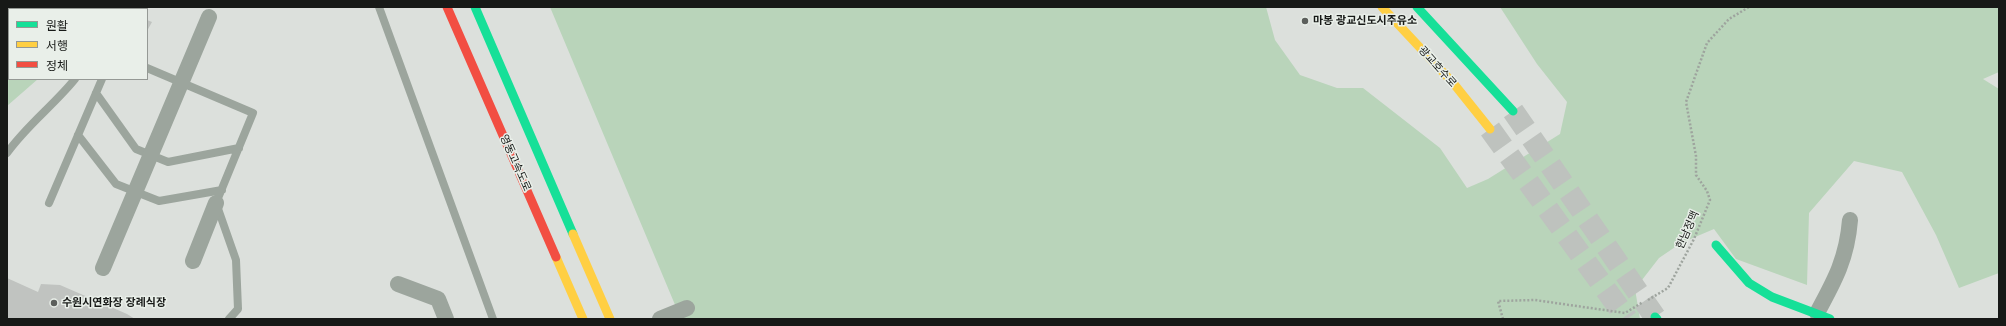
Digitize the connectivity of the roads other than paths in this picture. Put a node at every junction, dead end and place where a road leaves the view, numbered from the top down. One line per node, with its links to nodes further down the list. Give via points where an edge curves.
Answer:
1 (379, 7): 27 (lane)
2 (447, 7): 28 (main road, 영동고속도로)
3 (475, 7): 29 (main road)
4 (1382, 7): 12 (main road, 광교호수로, via 1454,84)
5 (1417, 7): 11 (main road)
6 (209, 17): 21 (street)
7 (148, 68): 14 (lane, via 253,113)
8 (74, 80): 15 (lane, via 59,100 20,134)
9 (102, 80): 10 (lane)
10 (96, 92): 13 (lane); 14 (lane, via 136,149 168,162)
11 (1513, 111)
12 (1490, 129)
13 (78, 135): 16 (lane, via 116,184 158,201); 17 (lane)
14 (239, 148): 16 (lane)
15 (7, 152)
16 (219, 196): 20 (street); 25 (lane, via 236,260 238,309)
17 (49, 203)
18 (1850, 220): 24 (street, via 1849,239 1843,263)
19 (1716, 245): 24 (main road, via 1749,283 1772,296)
20 (193, 261)
21 (103, 268)
22 (398, 284): 26 (street, via 438,299)
23 (687, 308): 30 (street)
24 (1824, 316)
25 (229, 319)
26 (446, 319)
27 (493, 319)
28 (582, 319)
29 (610, 319)
30 (660, 319)

